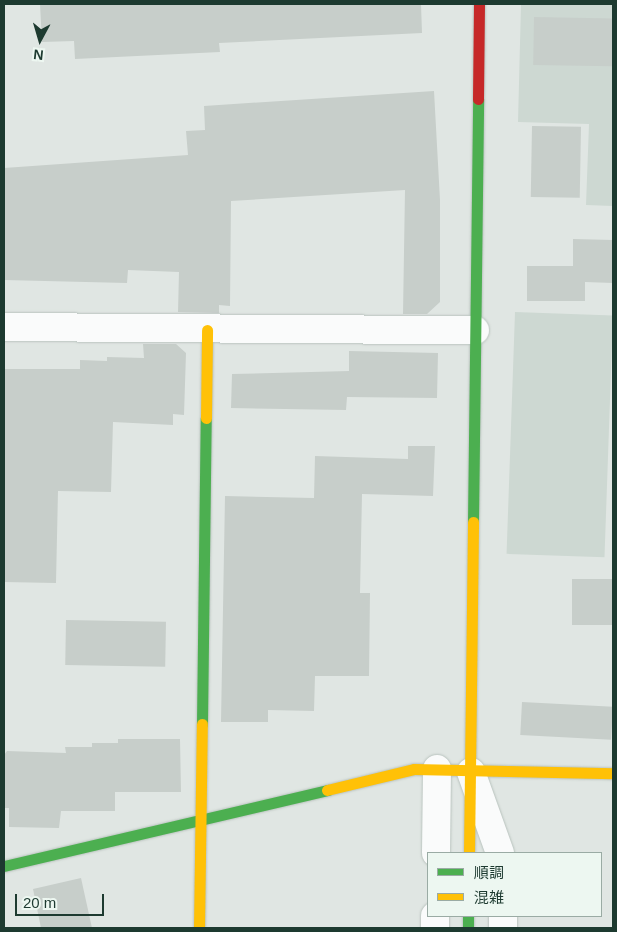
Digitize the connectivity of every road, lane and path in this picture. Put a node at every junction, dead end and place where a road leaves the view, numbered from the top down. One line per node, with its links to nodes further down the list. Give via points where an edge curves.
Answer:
1 (479, 4): 4 (street)
2 (4, 326): 3 (street)
3 (207, 330): 4 (street); 8 (street)
4 (475, 330): 6 (street)
5 (437, 769): 6 (street); 8 (street, via 414,769); 9 (street)
6 (470, 771): 7 (street); 10 (street); 11 (street)
7 (613, 773)
8 (200, 818): 12 (street); 13 (street)
9 (436, 852)
10 (469, 852)
11 (500, 852)
12 (4, 866)
13 (199, 928)

